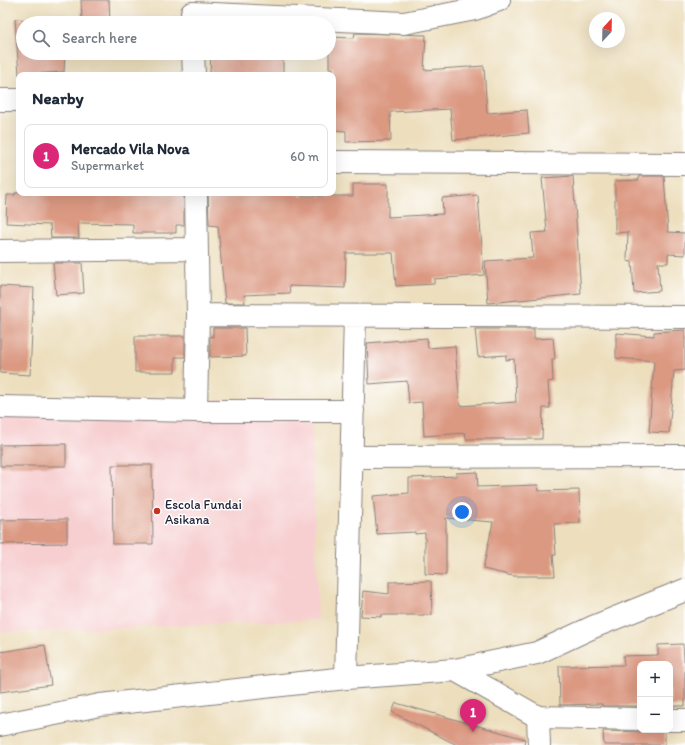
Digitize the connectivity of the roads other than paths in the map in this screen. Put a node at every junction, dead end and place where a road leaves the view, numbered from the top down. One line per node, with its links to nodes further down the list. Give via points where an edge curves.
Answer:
1 (499, 0): 4 (street, via 475,9 404,23)
2 (189, 12): 3 (street)
3 (267, 16)
4 (336, 20)
5 (193, 60): 6 (street)
6 (194, 72)
7 (0, 100): 8 (street)
8 (16, 100)
9 (336, 162): 10 (street)
10 (685, 164)
11 (196, 196): 12 (street)
12 (197, 249): 13 (street); 14 (street)
13 (0, 251)
14 (198, 315): 15 (street); 18 (street)
15 (355, 316): 16 (street); 19 (street)
16 (685, 317)
17 (0, 407): 18 (street)
18 (196, 411): 19 (street)
19 (353, 411): 21 (street)
20 (685, 456): 21 (street)
21 (352, 457): 24 (street)
22 (685, 590): 23 (street, via 537,653)
23 (455, 670): 24 (street); 25 (street)
24 (346, 678): 29 (street, via 100,705)
25 (538, 717): 26 (street); 30 (street)
26 (637, 719)
27 (673, 720): 28 (street)
28 (685, 720)
29 (0, 725)
30 (539, 745)

